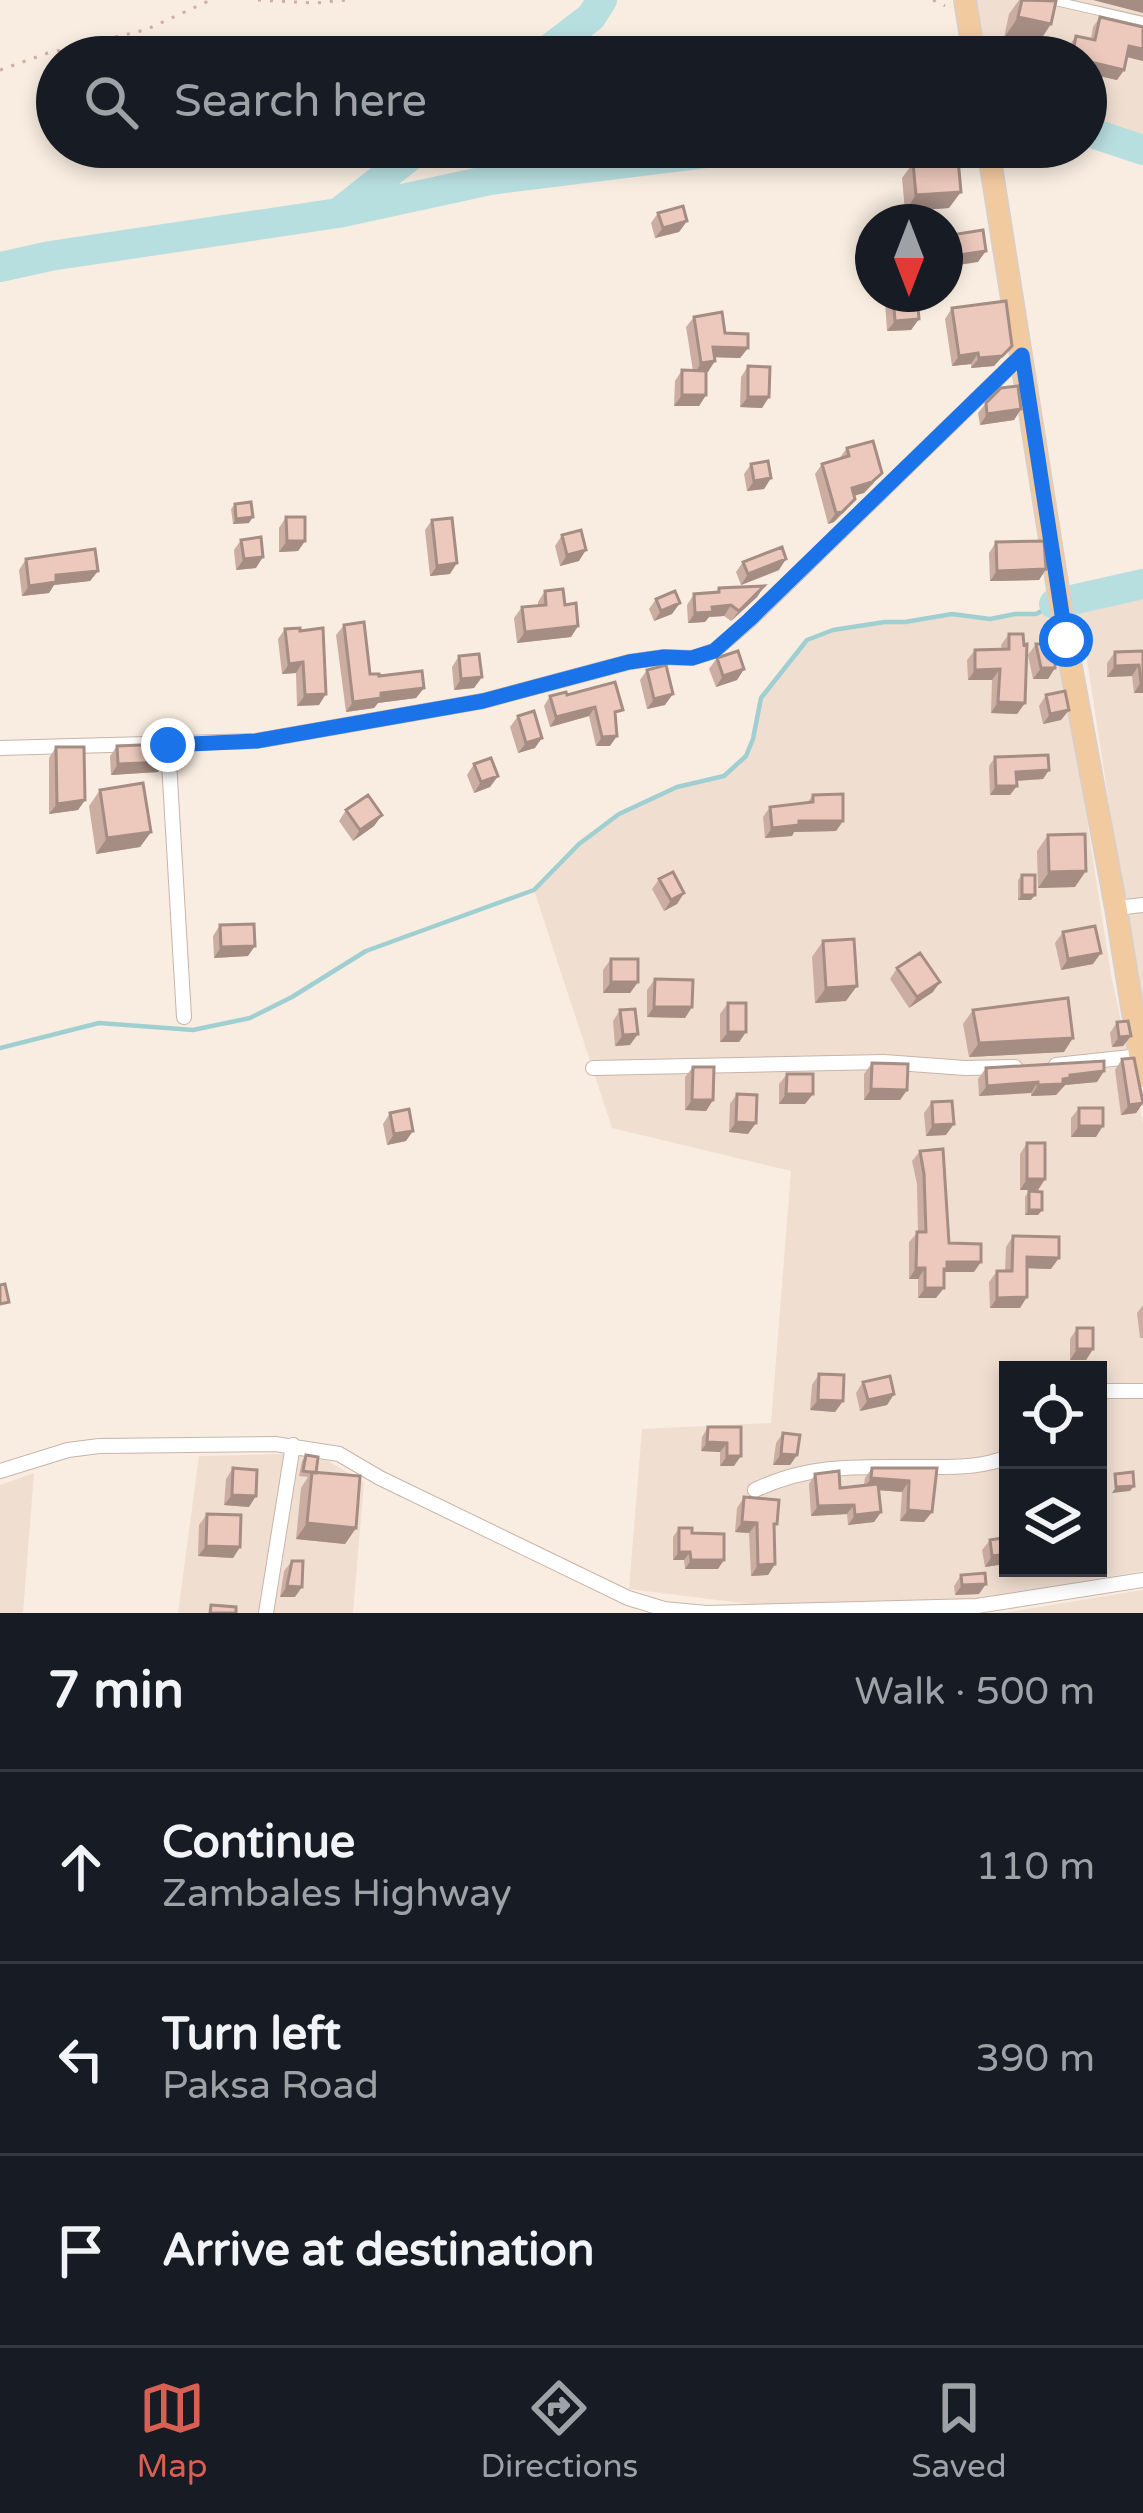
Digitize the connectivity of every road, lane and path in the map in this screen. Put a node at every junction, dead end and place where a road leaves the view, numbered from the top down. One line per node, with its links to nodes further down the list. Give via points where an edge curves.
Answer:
1 (211, 0): 7 (path)
2 (259, 0): 3 (path)
3 (348, 0)
4 (965, 0): 8 (main road)
5 (1051, 0): 6 (lane)
6 (1143, 21)
7 (119, 36)
8 (971, 36)
9 (36, 56): 10 (path)
10 (0, 70)
11 (991, 168): 12 (main road)
12 (1022, 355): 13 (street, via 714,651 256,741); 16 (main road)
13 (168, 745): 14 (street); 17 (street)
14 (6, 748)
15 (1143, 905): 16 (street)
16 (1116, 908): 18 (main road)
17 (184, 1017)
18 (1142, 1066): 19 (street)
19 (592, 1068)
20 (1107, 1390): 21 (street)
21 (1143, 1391)
22 (292, 1445): 24 (street, via 99,1446); 27 (street, via 338,1454 664,1609); 28 (street)
23 (999, 1460): 25 (street, via 822,1468)
24 (0, 1471)
25 (755, 1490)
26 (1143, 1580): 27 (street)
27 (977, 1610)
28 (266, 1613)

